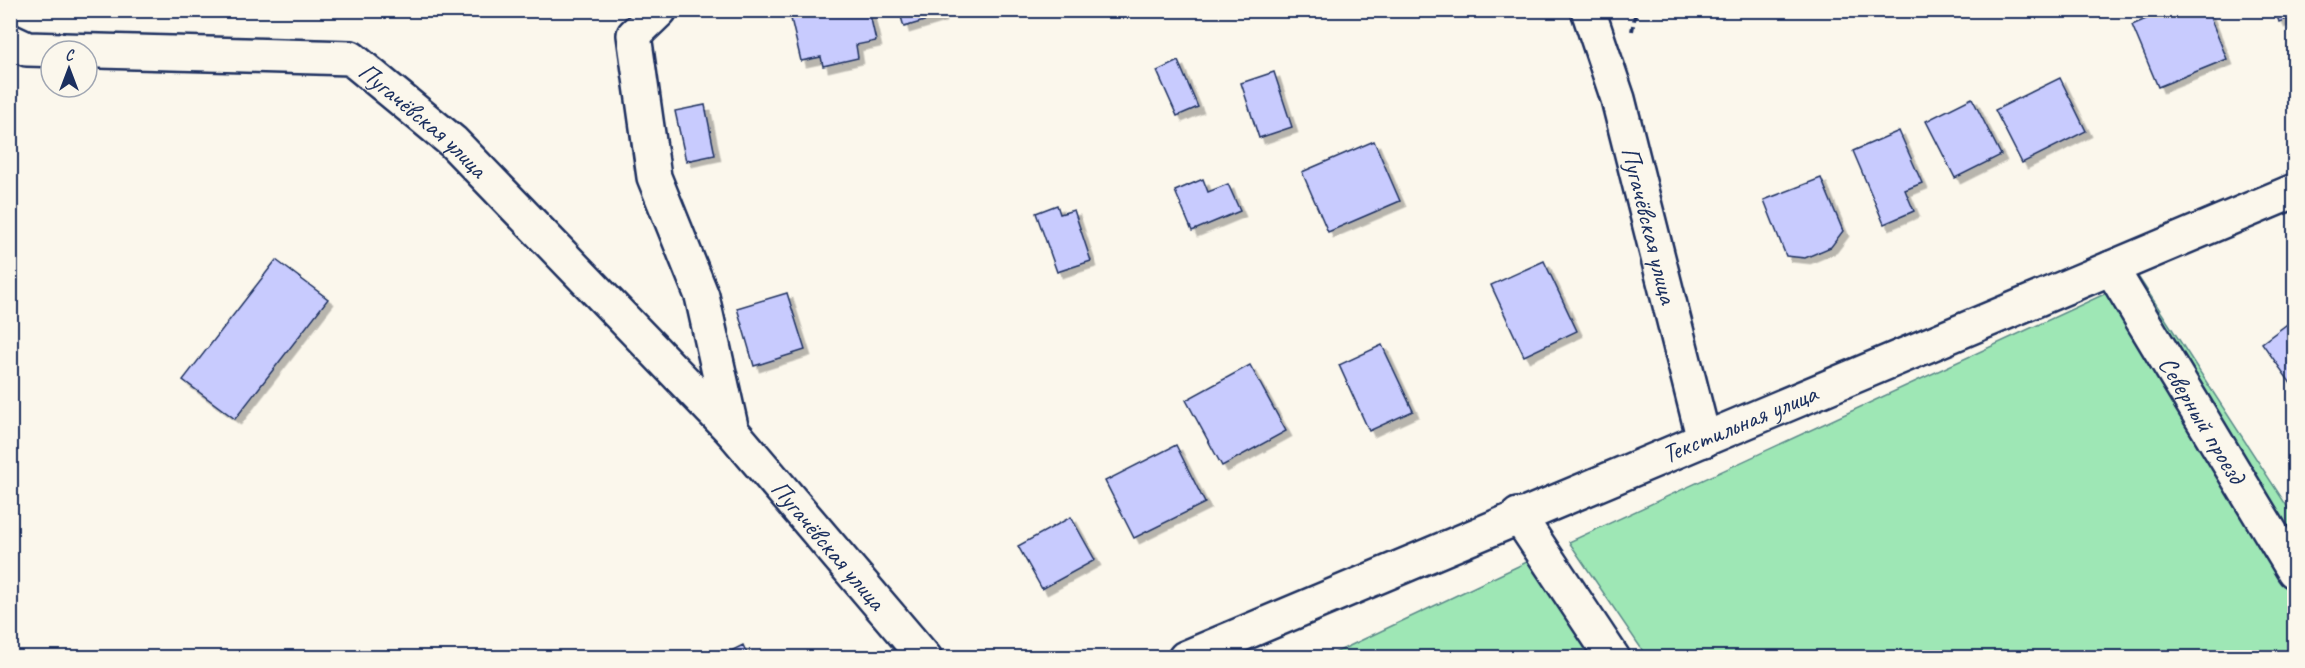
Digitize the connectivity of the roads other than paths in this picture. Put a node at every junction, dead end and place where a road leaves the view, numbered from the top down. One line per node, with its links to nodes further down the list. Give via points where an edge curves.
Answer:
1 (660, 10): 6 (street, Пугачёвская улица, via 634,36 654,177 702,296)
2 (1588, 10): 7 (street, Пугачёвская улица, via 1618,99)
3 (10, 41): 6 (street, Пугачёвская улица, via 27,49 351,58 453,142)
4 (2295, 191): 5 (street, Текстильная улица)
5 (2111, 268): 7 (street, Текстильная улица); 9 (street, Северный проезд)
6 (732, 431): 10 (street, Пугачёвская улица)
7 (1704, 440): 8 (street, Текстильная улица)
8 (1518, 515): 11 (street, Текстильная улица); 12 (street)
9 (2295, 571)
10 (925, 657)
11 (1185, 657)
12 (1613, 657)

